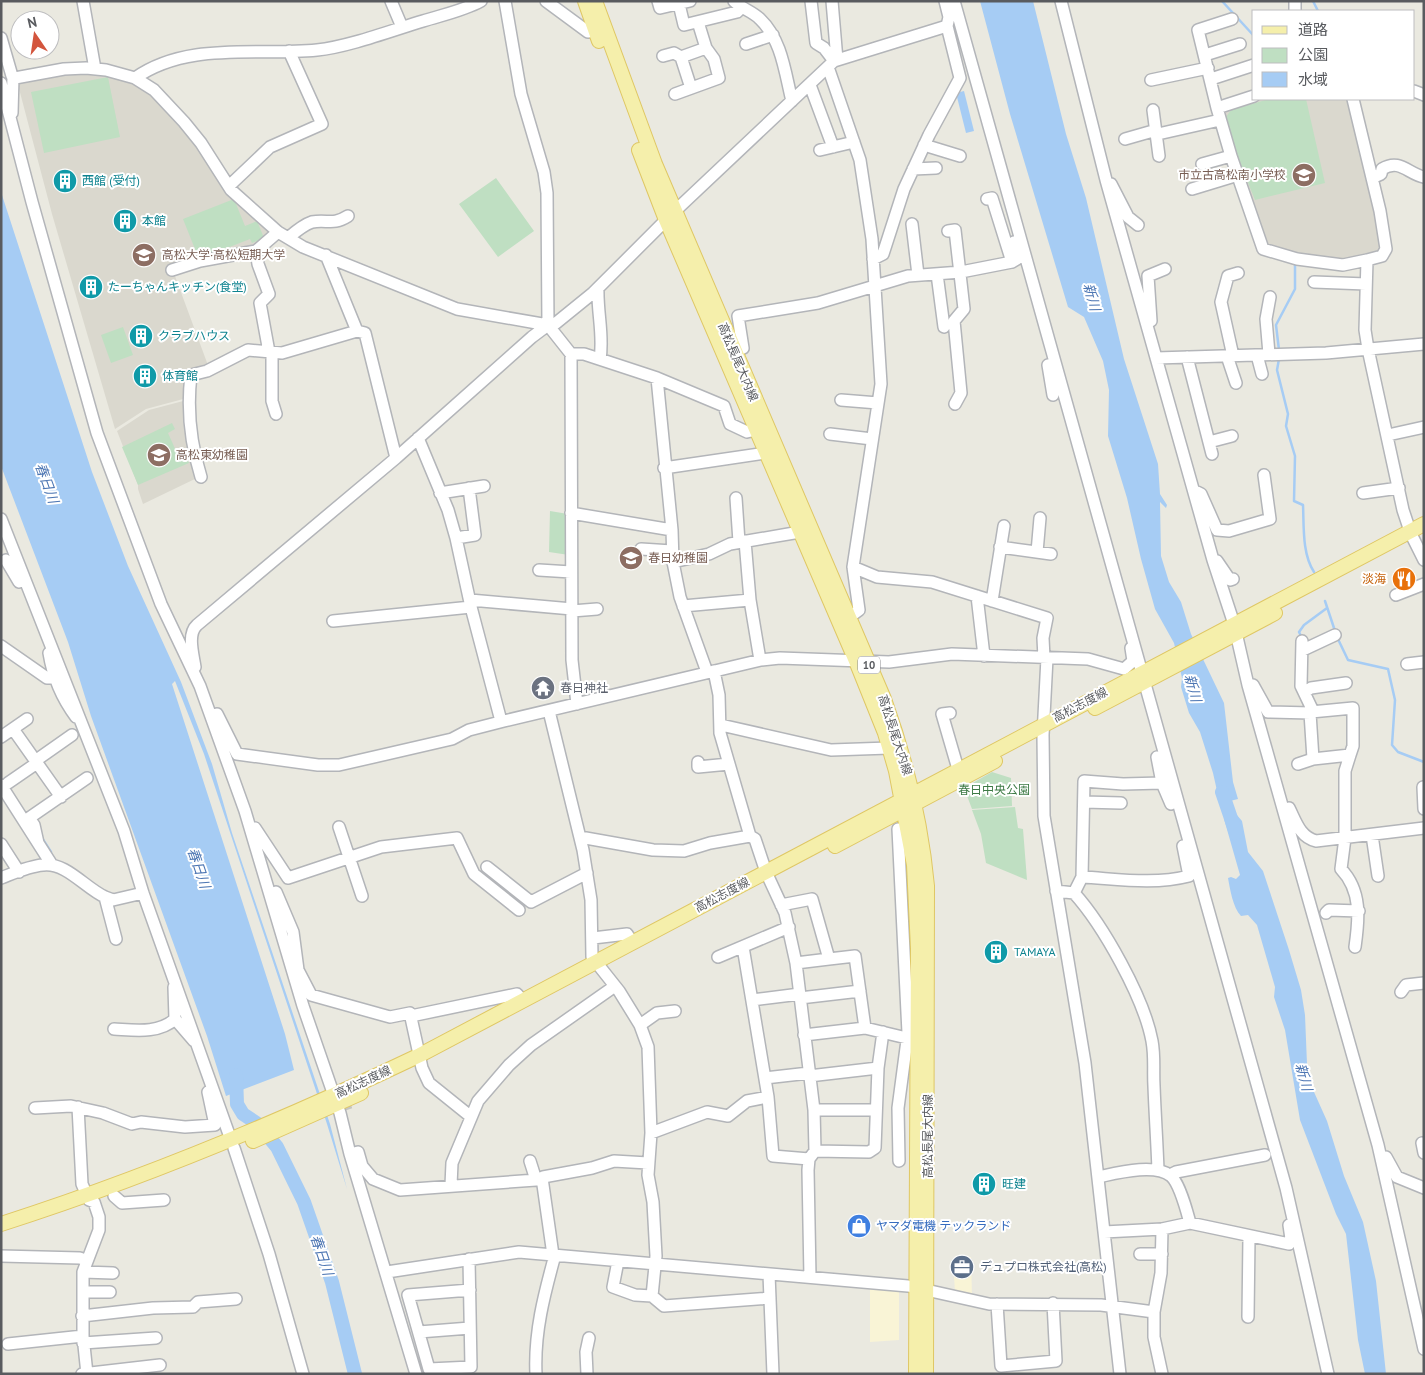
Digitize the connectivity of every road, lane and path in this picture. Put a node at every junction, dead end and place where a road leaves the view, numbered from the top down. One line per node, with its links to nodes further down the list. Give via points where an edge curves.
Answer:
1 (83, 1): 34 (street)
2 (391, 1): 21 (street)
3 (481, 1): 21 (street)
4 (505, 1): 94 (street, via 521,94 547,193)
5 (546, 1): 22 (street, via 588,32)
6 (585, 1): 22 (main road, 高松長尾大内線 / 10)
7 (596, 1): 71 (main road, 高松長尾大内線 / 10, via 655,164)
8 (658, 1): 14 (street, via 660,8)
9 (811, 1): 19 (street)
10 (832, 1): 32 (street)
11 (945, 1): 20 (street, via 949,17)
12 (954, 1): 68 (street)
13 (1061, 1): 65 (street)
14 (684, 2): 17 (street, via 684,25)
15 (737, 5): 17 (street, via 737,12); 23 (street, via 757,16)
16 (1232, 19): 29 (street, via 1198,30)
17 (698, 22): 27 (street)
18 (827, 25): 19 (street)
19 (814, 26): 32 (street, via 816,43 824,48)
20 (947, 26): 32 (street); 53 (street, via 960,78)
21 (402, 28): 28 (street, via 318,50)
22 (596, 31): 71 (main road, 高松長尾大内線 / 10)
23 (773, 35): 25 (street); 45 (street)
24 (1, 38): 36 (street)
25 (746, 44)
26 (1240, 44): 29 (street)
27 (706, 48): 31 (street); 41 (street, via 714,60 719,78)
28 (289, 51): 37 (street, via 197,54 150,68); 66 (street, via 322,124 270,147)
29 (1205, 55): 35 (street)
30 (663, 56): 31 (street, via 674,53)
31 (681, 57): 41 (street)
32 (833, 63): 40 (street); 52 (street)
33 (1252, 65): 35 (street)
34 (96, 69): 36 (street, via 64,69); 37 (street)
35 (1210, 74): 38 (street); 46 (street)
36 (13, 77): 49 (street)
37 (136, 78): 66 (street, via 154,90 184,122)
38 (1151, 80)
39 (1, 83): 49 (street)
40 (810, 85): 45 (street); 54 (street)
41 (691, 88): 42 (street)
42 (675, 94)
43 (1252, 97): 46 (street)
44 (1353, 100): 64 (street)
45 (792, 102): 71 (street)
46 (1217, 108): 48 (street)
47 (1153, 110): 50 (street)
48 (1220, 120): 50 (street, via 1158,134); 58 (street)
49 (11, 124): 187 (street, via 103,450 161,604)
50 (1155, 132): 51 (street); 57 (street)
51 (1125, 139)
52 (854, 142): 54 (street); 78 (street, via 860,160)
53 (924, 145): 56 (street); 60 (street)
54 (834, 147): 55 (street)
55 (820, 150)
56 (960, 156)
57 (1159, 156)
58 (1231, 156): 59 (street); 62 (street)
59 (1202, 164)
60 (913, 168): 61 (street); 78 (street, via 883,254)
61 (936, 168)
62 (1238, 175): 67 (street); 79 (street, via 1263,249 1297,259 1343,265)
63 (1424, 177): 64 (street, via 1415,176 1394,164)
64 (1372, 178): 79 (street, via 1386,249 1382,256)
65 (1106, 180): 73 (street, via 1114,186 1128,217); 96 (street)
66 (229, 186): 75 (street, via 247,207)
67 (1192, 189)
68 (1007, 194): 80 (street, via 1003,198 1017,252 1017,259); 98 (street)
69 (987, 199): 80 (street, via 992,198)
70 (348, 216): 75 (street, via 338,222 314,222)
71 (670, 216): 90 (street); 93 (main road, 高松長尾大内線 / 10); 118 (main road, 高松長尾大内線 / 10)
72 (912, 224): 86 (street, via 911,244)
73 (1138, 226)
74 (948, 231): 83 (street, via 955,230)
75 (283, 235): 76 (street); 77 (street)
76 (256, 251): 82 (street, via 200,261); 102 (street, via 269,294 260,303)
77 (326, 255): 94 (street, via 457,308); 97 (street)
78 (873, 259): 89 (street)
79 (1367, 260): 88 (street)
80 (1012, 262): 83 (street)
81 (1164, 269): 96 (street, via 1148,276 1151,320)
82 (172, 270)
83 (961, 272): 85 (street); 115 (street, via 964,309 954,321 961,393)
84 (1238, 273): 105 (street, via 1228,276 1221,302)
85 (937, 274): 86 (street); 95 (street)
86 (918, 275): 89 (street)
87 (1314, 282): 88 (street)
88 (1366, 284): 100 (street)
89 (874, 286): 92 (street, via 818,303); 114 (street, via 881,384)
90 (598, 288): 94 (street, via 556,323); 108 (street)
91 (1270, 298): 104 (street)
92 (738, 316): 93 (street); 101 (street, via 743,348)
93 (721, 323): 101 (main road, 高松長尾大内線 / 10)
94 (548, 325): 103 (street); 122 (street)
95 (944, 327)
96 (1148, 327): 107 (street)
97 (357, 331): 102 (street, via 282,353); 127 (street, via 364,333)
98 (1046, 332): 112 (street, via 1043,342); 184 (street)
99 (1424, 344): 100 (street)
100 (1368, 349): 104 (street); 120 (street)
101 (734, 352): 171 (main road, 高松長尾大内線 / 10)
102 (271, 353): 116 (street, via 272,401); 130 (street, via 248,350 207,371 191,375 188,399 196,463)
103 (571, 354): 108 (street, via 584,354); 138 (street)
104 (1263, 354): 105 (street); 109 (street)
105 (1230, 356): 106 (street); 111 (street)
106 (1188, 357): 107 (street); 124 (street)
107 (1156, 358): 134 (street)
108 (600, 360): 110 (street)
109 (1262, 374)
110 (657, 378): 118 (street, via 724,406 730,424 747,432); 128 (street)
111 (1236, 384)
112 (1053, 395)
113 (841, 400): 114 (street)
114 (878, 403): 123 (street)
115 (955, 404)
116 (276, 414)
117 (1424, 427): 120 (street)
118 (756, 430): 125 (main road, 高松長尾大内線 / 10)
119 (830, 434): 123 (street)
120 (1388, 434): 133 (street)
121 (1232, 436): 124 (street)
122 (418, 438): 127 (street); 135 (street)
123 (872, 440): 157 (street)
124 (1209, 442): 126 (street)
125 (766, 453): 128 (street); 144 (main road, 高松長尾大内線 / 10)
126 (1212, 454)
127 (396, 458): 187 (street, via 193,628)
128 (664, 468): 143 (street)
129 (1264, 475): 134 (street, via 1270,519 1229,531 1217,530 1201,494)
130 (201, 477)
131 (484, 486): 132 (street)
132 (469, 488): 135 (street); 147 (street, via 475,535)
133 (1399, 488): 136 (street); 145 (street)
134 (1193, 490): 154 (street)
135 (440, 492): 147 (street)
136 (1363, 493)
137 (736, 498): 148 (street)
138 (571, 512): 143 (street); 159 (street)
139 (1040, 518): 151 (street)
140 (1, 519): 164 (street)
141 (1424, 524): 145 (main road, 高松志度線)
142 (1004, 526): 149 (street)
143 (672, 530): 153 (street)
144 (800, 532): 148 (street); 180 (main road, 高松長尾大内線 / 10)
145 (1416, 535): 155 (street); 173 (main road, 高松志度線)
146 (1, 536): 156 (street)
147 (456, 538): 167 (street)
148 (742, 542): 153 (street, via 709,554); 165 (street)
149 (1000, 548): 151 (street); 166 (street)
150 (641, 549): 153 (street)
151 (1037, 552): 152 (street)
152 (1051, 554)
153 (673, 556): 168 (street, via 675,581)
154 (1213, 560): 160 (street, via 1218,562 1230,580); 173 (street)
155 (1424, 560)
156 (4, 561): 164 (street)
157 (853, 567): 163 (street, via 877,577 932,582); 171 (street, via 859,610)
158 (539, 570): 159 (street)
159 (571, 572): 170 (street)
160 (1233, 579)
161 (1424, 584): 162 (street)
162 (1396, 595)
163 (977, 596): 166 (street); 177 (street)
164 (32, 600): 174 (street)
165 (750, 600): 168 (street); 179 (street)
166 (992, 601): 178 (street, via 1047,618 1043,638)
167 (470, 603): 170 (street); 172 (street); 197 (street)
168 (683, 606): 183 (street)
169 (597, 609): 170 (street)
170 (572, 610): 191 (street, via 573,679)
171 (848, 618): 180 (main road, 高松長尾大内線 / 10)
172 (333, 621)
173 (1231, 630): 184 (main road, 高松志度線); 185 (street)
174 (46, 634): 186 (street); 196 (street)
175 (1334, 635): 189 (street, via 1303,645 1301,686)
176 (1, 646): 186 (street, via 47,678)
177 (984, 656): 178 (street); 180 (street, via 952,654)
178 (1045, 658): 184 (street, via 1088,659); 200 (street)
179 (760, 660): 180 (street); 183 (street)
180 (862, 662): 204 (main road, 高松長尾大内線 / 10); 218 (main road, 高松長尾大内線 / 10, via 894,728)
181 (1424, 662): 182 (street)
182 (1407, 664)
183 (711, 672): 191 (street); 198 (street, via 719,695)
184 (1140, 673): 200 (main road, 高松志度線); 202 (street)
185 (1246, 676): 194 (street, via 1268,712); 217 (street)
186 (53, 678): 196 (street, via 65,702)
187 (198, 682): 197 (street, via 209,696 237,754 318,765 353,763 452,739 469,730); 222 (street)
188 (1346, 684): 189 (street, via 1311,688)
189 (1305, 692): 194 (street)
190 (1140, 696): 202 (street)
191 (577, 704): 192 (street)
192 (549, 710): 197 (street); 228 (street)
193 (950, 713): 211 (street, via 942,714)
194 (1311, 713): 205 (street, via 1353,708 1354,746); 206 (street)
195 (28, 719): 199 (street)
196 (81, 719): 242 (street, via 124,831)
197 (501, 722)
198 (721, 725): 204 (street, via 831,750); 209 (street)
199 (13, 729): 203 (street); 207 (street)
200 (1043, 730): 211 (main road, 高松志度線); 218 (main road, 高松志度線); 241 (street, via 1044,816)
201 (72, 735): 207 (street)
202 (1156, 736): 213 (street); 307 (street)
203 (1, 737)
204 (889, 748): 218 (main road, 高松長尾大内線 / 10)
205 (1350, 755): 206 (street); 229 (street, via 1345,770)
206 (1313, 759): 210 (street)
207 (36, 762): 214 (street); 216 (street)
208 (698, 762): 209 (street, via 698,767)
209 (729, 764): 227 (street)
210 (1298, 764)
211 (958, 769): 218 (main road, 高松志度線)
212 (87, 778): 216 (street)
213 (1162, 783): 219 (street, via 1084,781); 239 (street, via 1178,818 1189,876 1147,881)
214 (5, 784): 230 (street)
215 (1422, 787): 221 (street)
216 (61, 797): 230 (street, via 29,818)
217 (1280, 797): 229 (street, via 1308,839); 295 (street)
218 (908, 802): 237 (main road, 高松志度線); 279 (main road, 高松長尾大内線 / 10, via 924,856 927,886)
219 (1084, 802): 220 (street); 239 (street)
220 (1121, 803)
221 (1424, 808)
222 (247, 816): 232 (street, via 288,878); 260 (street)
223 (339, 827): 232 (street)
224 (1424, 828): 226 (street)
225 (898, 829): 279 (street)
226 (1372, 834): 229 (street); 238 (street)
227 (750, 836): 228 (street, via 684,851 653,850); 237 (street, via 756,839)
228 (580, 838): 236 (street)
229 (1345, 838): 248 (street, via 1341,869 1354,887)
230 (38, 843): 233 (street)
231 (1, 844): 235 (street)
232 (348, 857): 244 (street); 247 (street, via 381,847 457,838 474,874)
233 (52, 865): 235 (street, via 44,864); 245 (street)
234 (487, 867): 236 (street, via 531,902)
235 (19, 872): 240 (street)
236 (587, 873): 251 (street)
237 (768, 876): 246 (street); 253 (main road, 高松志度線); 259 (main road, 高松志度線)
238 (1378, 876)
239 (1082, 877): 243 (street)
240 (1, 878)
241 (1056, 891): 243 (street); 304 (street, via 1075,991)
242 (143, 893): 245 (street, via 119,899); 261 (street)
243 (1074, 893): 302 (street, via 1115,955 1139,1002 1151,1039 1155,1065)
244 (362, 896)
245 (105, 897): 252 (street)
246 (781, 905): 250 (street); 257 (street, via 812,899)
247 (519, 910)
248 (1358, 911): 249 (street, via 1329,910); 255 (street)
249 (1326, 913)
250 (789, 927): 254 (street); 258 (street)
251 (592, 938): 253 (street, via 627,934); 259 (street, via 592,957)
252 (116, 939)
253 (633, 943): 259 (main road, 高松志度線)
254 (743, 947): 256 (street); 268 (street)
255 (1355, 947)
256 (718, 957)
257 (828, 959): 258 (street); 264 (street, via 855,956)
258 (796, 963): 266 (street)
259 (599, 965): 263 (street); 267 (main road, 高松志度線); 281 (main road, 高松志度線)
260 (296, 972): 271 (street, via 314,997 390,1017 410,1013); 287 (street)
261 (174, 978): 272 (street); 280 (street)
262 (1424, 983): 265 (street, via 1406,985)
263 (615, 986): 274 (street); 292 (street, via 531,1044 508,1065 478,1101)
264 (860, 990): 266 (street); 275 (street)
265 (1401, 992)
266 (800, 996): 268 (street); 278 (street)
267 (523, 1000): 269 (street, via 517,994); 273 (main road, 高松志度線)
268 (752, 1000): 284 (street)
269 (475, 1003): 271 (street); 273 (street)
270 (675, 1011): 274 (street, via 657,1013)
271 (411, 1016): 281 (street)
272 (175, 1019): 276 (street, via 168,1026 142,1031); 280 (street)
273 (481, 1022): 281 (main road, 高松志度線)
274 (640, 1025): 293 (street, via 648,1047)
275 (865, 1028): 277 (street); 278 (street)
276 (114, 1029)
277 (883, 1032): 279 (street); 282 (street)
278 (804, 1035): 283 (street)
279 (918, 1041): 300 (street, via 898,1108); 331 (main road, 高松長尾大内線 / 10)
280 (198, 1044): 285 (street)
281 (421, 1059): 287 (main road, 高松志度線); 292 (street, via 429,1083)
282 (878, 1068): 283 (street); 291 (street)
283 (809, 1075): 284 (street); 290 (street)
284 (765, 1078): 286 (street)
285 (212, 1084): 288 (street, via 208,1090 215,1126 132,1124); 294 (street)
286 (768, 1097): 293 (street, via 747,1101 728,1116 707,1112); 297 (street, via 774,1156)
287 (337, 1100): 294 (main road, 高松志度線); 296 (street)
288 (78, 1107): 289 (street); 310 (street, via 82,1184)
289 (35, 1108)
290 (814, 1110): 291 (street); 297 (street)
291 (875, 1110): 297 (street, via 875,1148 870,1152)
292 (470, 1116): 306 (street, via 452,1162)
293 (651, 1133): 301 (street)
294 (235, 1143): 309 (main road, 高松志度線); 310 (main road, 高松志度線); 356 (street)
295 (1378, 1145): 308 (street, via 1398,1178); 351 (street)
296 (354, 1153): 306 (street, via 373,1180 400,1190); 327 (street)
297 (812, 1155): 330 (street)
298 (1266, 1155): 303 (street)
299 (530, 1161): 305 (street)
300 (899, 1161)
301 (648, 1163): 305 (street, via 614,1161); 325 (street, via 653,1202)
302 (1158, 1170): 303 (street); 304 (street, via 1136,1170)
303 (1170, 1175): 312 (street, via 1186,1205)
304 (1098, 1177): 315 (street)
305 (539, 1179): 306 (street); 321 (street)
306 (451, 1185)
307 (1286, 1188): 318 (street, via 1282,1194 1291,1239); 333 (street)
308 (1424, 1188)
309 (114, 1196): 310 (main road, 高松志度線); 311 (street, via 122,1203)
310 (91, 1199): 313 (main road, 高松志度線); 316 (main road, 高松志度線); 326 (street, via 99,1217 99,1230)
311 (164, 1200)
312 (1190, 1223): 314 (street); 317 (street)
313 (1, 1224)
314 (1162, 1229): 315 (street); 320 (street)
315 (1104, 1232): 341 (street)
316 (1, 1233)
317 (1249, 1237): 318 (street); 344 (street)
318 (1289, 1244): 333 (street, via 1296,1252 1304,1286)
319 (1140, 1254): 320 (street)
320 (1162, 1254): 342 (street)
321 (554, 1255): 323 (street, via 519,1252); 324 (street); 358 (street, via 538,1327)
322 (1, 1256): 326 (street, via 80,1258)
323 (469, 1260): 327 (street); 332 (street)
324 (618, 1261): 325 (street); 336 (street, via 613,1287 636,1295)
325 (654, 1264): 329 (street); 336 (street)
326 (84, 1266): 328 (street); 334 (street)
327 (387, 1272): 357 (street)
328 (114, 1273)
329 (769, 1274): 330 (street); 337 (street)
330 (810, 1277): 331 (street)
331 (921, 1289): 340 (street); 361 (main road, 高松長尾大内線 / 10); 362 (main road, 高松長尾大内線 / 10)
332 (470, 1290): 345 (street); 346 (street, via 408,1295)
333 (1310, 1291): 352 (street)
334 (83, 1292): 335 (street); 343 (street)
335 (110, 1292)
336 (652, 1296): 337 (street, via 669,1307)
337 (770, 1298): 360 (street)
338 (236, 1299): 343 (street, via 198,1302 193,1307)
339 (1053, 1303): 340 (street); 340 (street, via 1056,1361 1001,1366); 341 (street)
340 (997, 1304)
341 (1111, 1308): 342 (street); 363 (street)
342 (1154, 1312): 364 (street, via 1154,1337)
343 (82, 1316): 349 (street)
344 (1248, 1317)
345 (470, 1328): 346 (street); 346 (street, via 471,1367 430,1369)
346 (419, 1332)
347 (156, 1338): 349 (street)
348 (589, 1338): 359 (street, via 586,1352)
349 (83, 1339): 350 (street); 355 (street)
350 (8, 1344)
351 (1424, 1349)
352 (1324, 1354): 365 (street, via 1319,1362); 366 (street)
353 (160, 1365): 355 (street)
354 (82, 1374): 355 (street)
355 (86, 1374)
356 (302, 1374)
357 (416, 1374)
358 (536, 1374)
359 (588, 1374)
360 (773, 1374)
361 (916, 1374)
362 (926, 1374)
363 (1120, 1374)
364 (1162, 1374)
365 (1320, 1374)
366 (1328, 1374)

